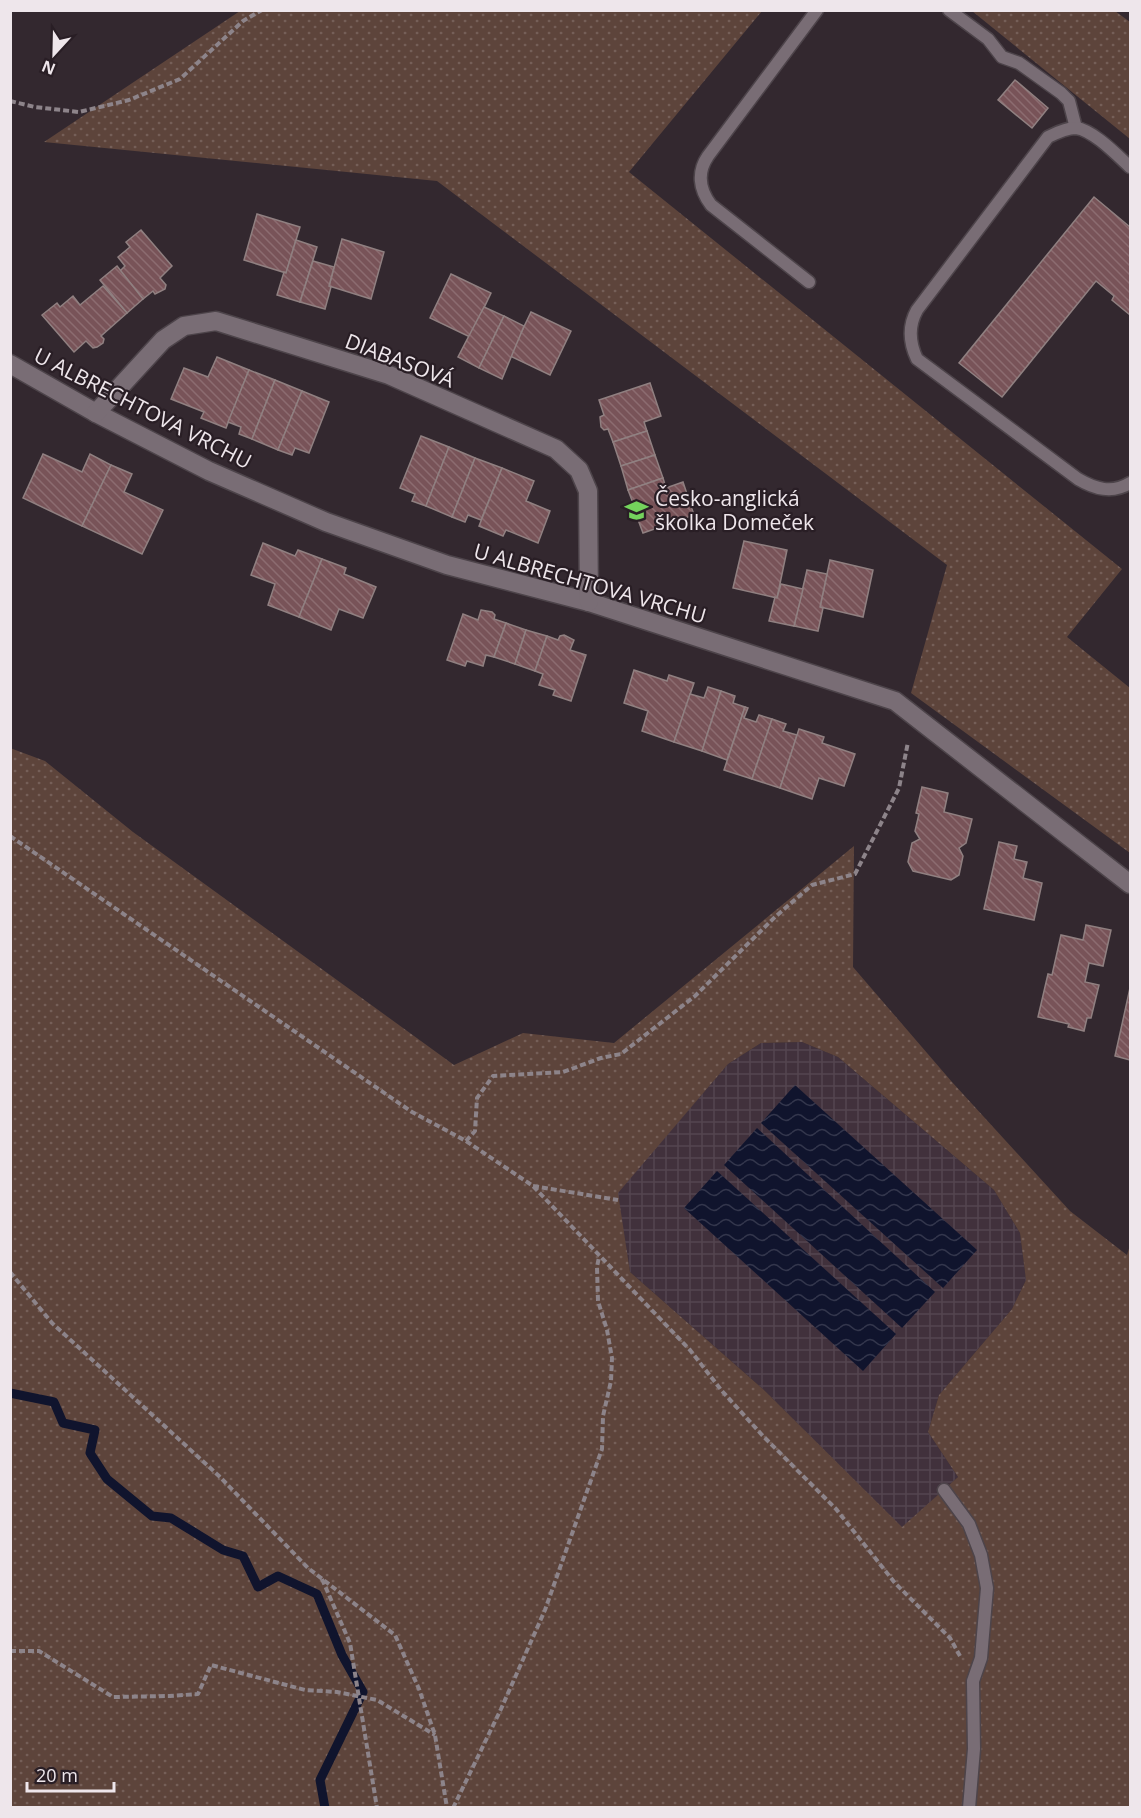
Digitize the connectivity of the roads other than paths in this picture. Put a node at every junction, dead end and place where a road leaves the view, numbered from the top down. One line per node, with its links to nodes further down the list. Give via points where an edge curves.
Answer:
1 (817, 10): 5 (lane, via 708,156 700,178 702,194 711,205)
2 (949, 10): 3 (lane, via 988,39 1002,57 1019,63 1061,93 1069,101)
3 (1076, 128): 4 (lane, via 1092,135); 8 (lane, via 1048,137 916,310 910,323 912,348 917,359 1092,488 1109,490)
4 (1131, 167)
5 (809, 282)
6 (10, 364): 7 (street, U ALBRECHTOVA VRCHU)
7 (96, 413): 9 (street, U ALBRECHTOVA VRCHU, via 209,471 327,522 447,565); 9 (street, DIABASOVÁ, via 163,340 184,326 216,321 389,375 556,449 579,470 588,491)
8 (1131, 483)
9 (589, 602): 10 (street, U ALBRECHTOVA VRCHU, via 895,701)
10 (1131, 884)
11 (944, 1490): 12 (lane, via 969,1524 981,1555 987,1588 981,1658 973,1681 974,1749)
12 (969, 1808)

